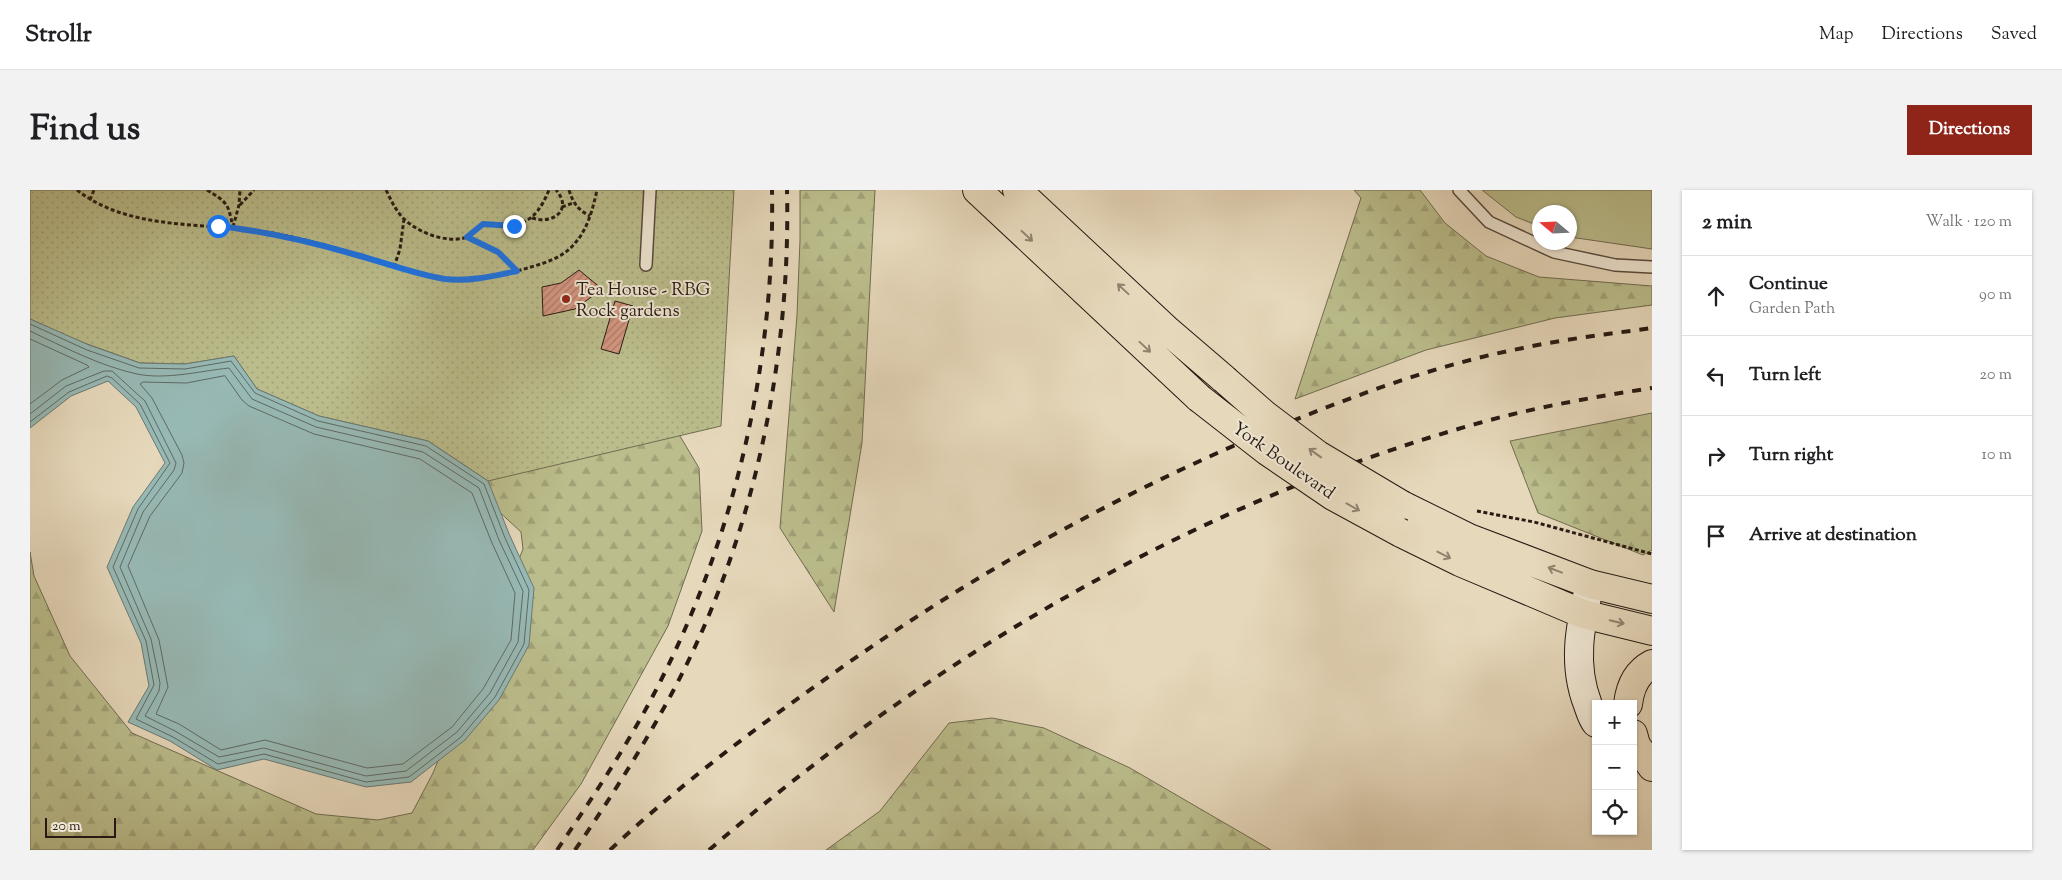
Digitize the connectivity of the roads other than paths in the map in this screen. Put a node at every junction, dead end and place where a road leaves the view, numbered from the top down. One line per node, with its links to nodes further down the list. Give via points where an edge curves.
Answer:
1 (650, 190): 5 (lane)
2 (977, 190): 9 (main road, York Boulevard, one-way to 9, bridge, via 1199,398 1267,451 1333,496 1401,533 1460,562)
3 (1017, 190): 7 (main road, York Boulevard, one-way to 3, bridge, via 1469,538 1402,505 1318,455 1168,331)
4 (1460, 190): 6 (lane, via 1489,222 1554,252 1615,266)
5 (646, 265)
6 (1652, 267)
7 (1590, 584): 8 (main road, York Boulevard); 9 (street)
8 (1652, 599)
9 (1583, 614): 10 (main road, York Boulevard, one-way to 10); 13 (street, via 1578,663 1583,692)
10 (1652, 631)
11 (1652, 664): 12 (main road, via 1635,680)
12 (1629, 700)
13 (1592, 713)
14 (1636, 745): 16 (main road)
15 (1637, 762): 17 (street)
16 (1652, 766)
17 (1652, 773)

